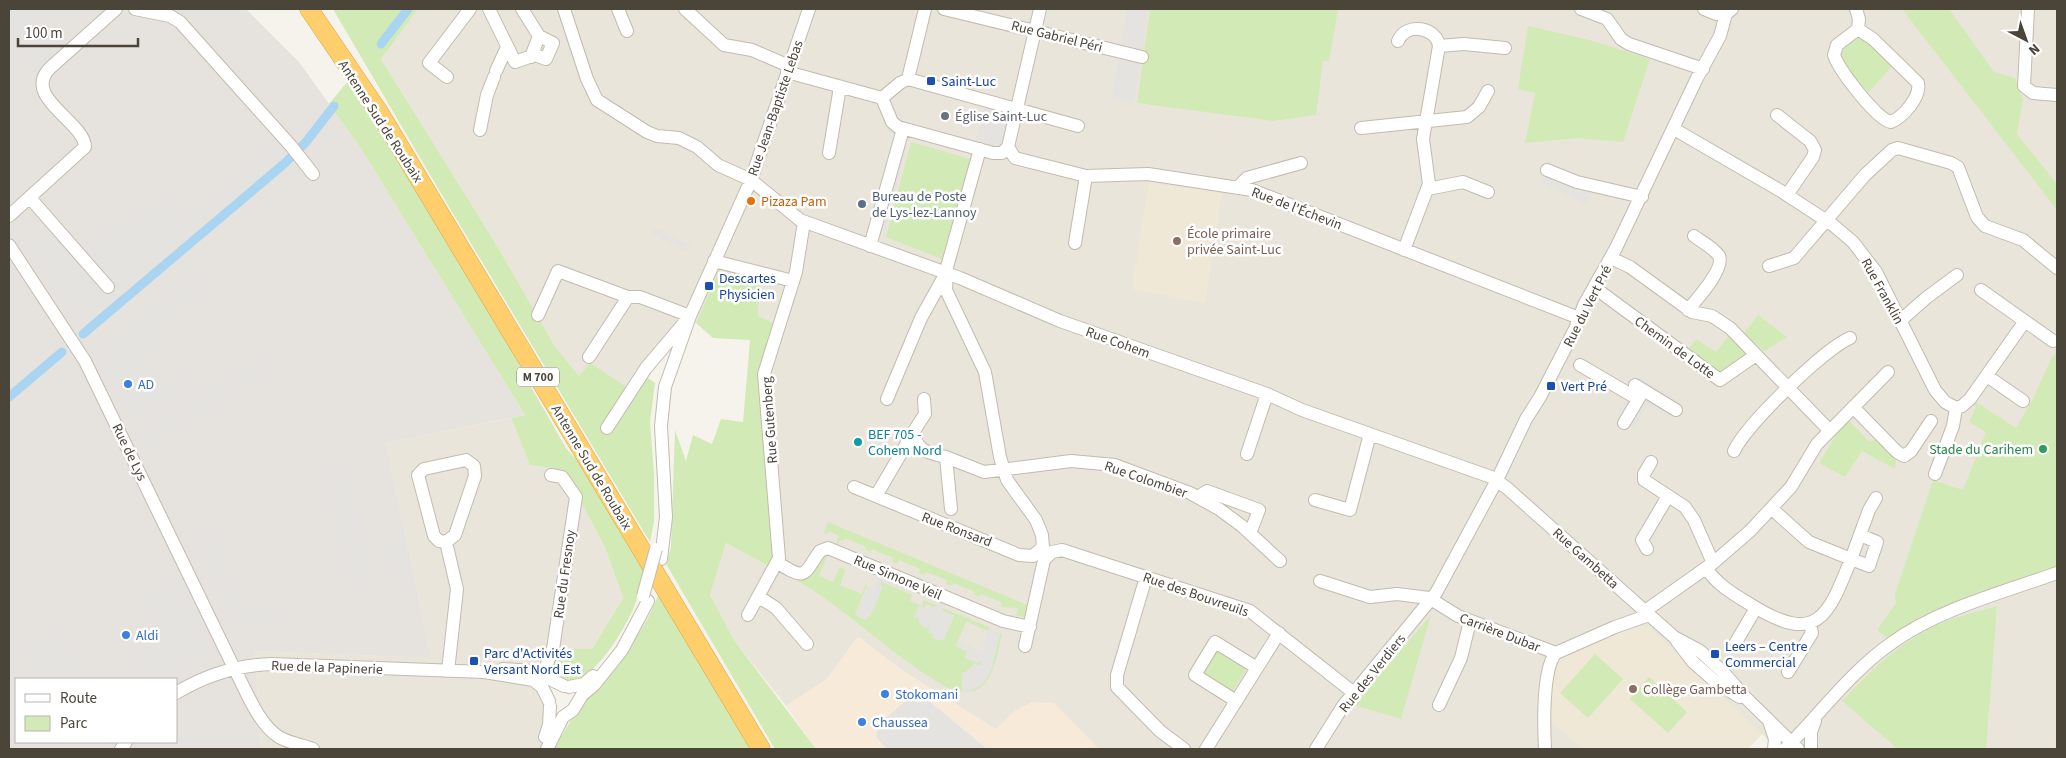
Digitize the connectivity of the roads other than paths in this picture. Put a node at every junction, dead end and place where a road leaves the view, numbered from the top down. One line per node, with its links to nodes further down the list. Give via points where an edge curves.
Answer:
1 (116, 9): 57 (street, via 45,74 45,94 82,138 85,147)
2 (135, 9): 49 (street, via 177,19 291,146)
3 (309, 9): 167 (highway, Antenne Sud de Roubaix / M 700, via 379,112)
4 (321, 9): 168 (highway, Antenne Sud de Roubaix / M 700)
5 (470, 9): 30 (street, via 429,63)
6 (489, 9): 25 (street)
7 (522, 9): 25 (street, via 539,36 553,43 546,59 536,55 515,62)
8 (564, 9): 51 (street, Rue Cohem, via 597,100 647,132 682,139 718,165)
9 (618, 9): 21 (street)
10 (685, 9): 28 (street, via 724,45 752,50)
11 (809, 9): 28 (street, Rue Jean-Baptiste Lebas)
12 (925, 9): 31 (street)
13 (944, 9): 22 (street, Rue Gabriel Péri)
14 (1040, 9): 22 (street)
15 (1582, 9): 29 (street, via 1607,19 1621,39 1629,44)
16 (1704, 9): 19 (street, via 1716,14)
17 (1856, 9): 20 (street)
18 (2028, 9): 34 (street, via 2024,86 2032,93)
19 (1729, 11): 29 (street, Rue du Vert Pré, via 1722,33)
20 (1858, 29): 20 (street, via 1837,45 1834,55 1856,92 1884,120 1891,122 1916,97 1918,83 1873,39)
21 (627, 31)
22 (1035, 31): 27 (street, Rue Gabriel Péri); 36 (street)
23 (1398, 40): 24 (street, via 1402,32 1411,28 1430,32)
24 (1439, 46): 26 (street, via 1464,44); 38 (street)
25 (507, 48): 43 (street, via 487,95)
26 (1504, 48)
27 (1142, 57)
28 (788, 69): 32 (street); 51 (street, Rue Jean-Baptiste Lebas)
29 (1703, 69): 42 (street, Rue du Vert Pré)
30 (447, 77)
31 (908, 79): 35 (street); 36 (street)
32 (840, 87): 35 (street); 46 (street)
33 (1488, 91): 38 (street, via 1479,107 1466,116)
34 (2057, 95)
35 (882, 98): 41 (street, via 892,122)
36 (1017, 109): 39 (street); 44 (street)
37 (1777, 114): 55 (street, via 1815,150)
38 (1425, 121): 40 (street); 53 (street, via 1423,139 1429,173)
39 (1078, 126)
40 (1361, 128)
41 (903, 129): 45 (street); 64 (street)
42 (1674, 129): 55 (street, Rue Franklin); 56 (street, Rue du Vert Pré)
43 (480, 130)
44 (1008, 147): 45 (street, via 998,154); 50 (street, Rue de l'Échevin, via 1015,158)
45 (980, 149): 70 (street)
46 (829, 153)
47 (1301, 163): 52 (street, via 1246,178)
48 (1548, 170): 56 (street, via 1576,182)
49 (312, 174)
50 (1086, 176): 52 (street, Rue de l'Échevin, via 1148,174); 62 (street)
51 (750, 180): 60 (street, Rue Cohem); 67 (street, Rue Jean-Baptiste Lebas)
52 (1238, 187): 65 (street, Rue de l'Échevin)
53 (1428, 189): 54 (street, via 1463,182); 65 (street)
54 (1488, 192)
55 (1787, 195): 59 (street, Rue Franklin)
56 (1642, 197): 66 (street, Rue du Vert Pré)
57 (30, 198): 58 (street); 73 (street)
58 (9, 216)
59 (1825, 219): 68 (street, via 1794,258); 69 (street, via 1892,150 1902,148 1955,164 1982,224 2023,240); 81 (street, Rue Franklin, via 1853,242 1868,261)
60 (804, 222): 64 (street, Rue Cohem); 72 (street, Rue Gutenberg)
61 (1694, 236): 77 (street, via 1714,250 1720,263)
62 (1075, 243)
63 (9, 245): 149 (street, Rue de Lys, via 85,361)
64 (870, 246): 70 (street, Rue Cohem)
65 (1404, 250): 80 (street, Rue de l'Échevin)
66 (1611, 258): 74 (street, Rue du Vert Pré); 77 (street)
67 (714, 261): 72 (street); 79 (street, Rue Jean-Baptiste Lebas)
68 (1770, 266)
69 (2057, 268)
70 (946, 272): 94 (street, Rue Cohem, via 1060,321); 95 (street, via 921,318); 111 (street, via 946,290 987,379)
71 (1957, 275): 81 (street)
72 (793, 281): 130 (street, Rue Gutenberg, via 764,374 780,547)
73 (108, 287)
74 (1595, 288): 80 (street, Rue du Vert Pré); 85 (street, Chemin de Lotte, via 1720,380)
75 (1981, 290): 82 (street)
76 (628, 297): 78 (street, via 558,271); 79 (street, via 640,297); 86 (street)
77 (1688, 310): 85 (street, via 1716,318)
78 (538, 315)
79 (690, 316): 88 (street, Rue Jean-Baptiste Lebas); 90 (street, Rue Jean-Baptiste Lebas, via 674,342)
80 (1578, 318): 114 (street, Rue du Vert Pré)
81 (1900, 321): 99 (street, Rue Franklin, via 1940,398)
82 (2025, 321): 84 (street); 91 (street)
83 (1850, 338): 92 (street, via 1830,350)
84 (2053, 341)
85 (1756, 355): 92 (street)
86 (589, 357)
87 (1580, 364): 93 (street)
88 (646, 368): 90 (street); 103 (street, Rue Jean-Baptiste Lebas)
89 (1888, 372): 98 (street, Carrière Dubar)
90 (665, 374): 136 (street, Rue Jean-Baptiste Lebas, bridge, via 654,422 659,554)
91 (1987, 376): 97 (street); 99 (street, via 1970,399)
92 (1788, 389): 105 (street); 107 (street, via 1745,434)
93 (1639, 391): 100 (street); 102 (street)
94 (1267, 394): 106 (street, Rue Cohem); 108 (street)
95 (887, 399)
96 (924, 400): 104 (street, via 925,414)
97 (2023, 401)
98 (1853, 407): 101 (street, via 1904,456); 105 (street, Carrière Dubar)
99 (1956, 408): 112 (street, via 1953,426)
100 (1676, 410)
101 (1931, 421)
102 (1624, 423)
103 (607, 428)
104 (914, 430): 109 (street, via 916,442 923,450); 116 (street)
105 (1830, 430): 122 (street, Carrière Dubar, via 1812,450 1791,488)
106 (1370, 434): 114 (street, Rue Cohem, via 1475,469); 120 (street, via 1350,510)
107 (1734, 451)
108 (1247, 454)
109 (946, 457): 111 (street, via 978,471); 121 (street, Rue Ronsard)
110 (1651, 462): 117 (street, via 1644,480)
111 (1004, 470): 118 (street, Rue Colombier, via 1054,462 1115,465); 127 (street, via 1010,486 1028,506 1040,528)
112 (1935, 474)
113 (551, 475): 153 (street, Rue du Fresnoy, via 562,476 576,497 555,638)
114 (1497, 480): 137 (street, Rue du Vert Pré); 139 (street, Rue Gambetta)
115 (854, 487): 116 (street, Rue Ronsard)
116 (876, 496): 127 (street, Rue Ronsard, via 1019,555)
117 (1668, 496): 126 (street, via 1642,540); 131 (street, via 1690,512)
118 (1198, 498): 123 (street, Rue Colombier, via 1227,514); 123 (street, Rue Colombier, via 1207,491 1259,510)
119 (1876, 498): 124 (street)
120 (1315, 500)
121 (951, 509)
122 (1772, 509): 128 (street, via 1802,537); 131 (street, Carrière Dubar)
123 (1250, 533): 129 (street, Rue Colombier)
124 (1860, 536): 128 (street); 128 (street, via 1877,542 1869,566)
125 (446, 542): 125 (street, via 438,542 434,536 418,474 424,469 466,460 474,466 474,476 455,535); 151 (street, via 457,589)
126 (1647, 549)
127 (1042, 556): 133 (street, Rue des Bouvreuils, via 1062,550); 143 (street)
128 (1851, 559): 142 (street, via 1833,603 1822,617)
129 (1280, 561)
130 (778, 564): 135 (street, Rue Gutenberg); 143 (street, Rue Simone Veil, via 801,574 810,568 820,551 828,548 1003,621)
131 (1710, 565): 138 (street, via 1718,583); 139 (street, Carrière Dubar)
132 (2057, 573): 160 (street, via 1914,628 1872,658)
133 (1146, 577): 144 (street, Rue des Bouvreuils, via 1243,608); 169 (street, via 1117,675 1117,688 1160,731)
134 (1320, 581): 137 (street, Carrière Dubar, via 1370,596 1397,594)
135 (759, 597): 140 (street, Rue Gutenberg); 146 (street, via 776,608)
136 (646, 599): 154 (street, Rue Jean-Baptiste Lebas, via 591,679 584,684); 161 (street, Rue Jean-Baptiste Lebas, via 622,650)
137 (1432, 600): 141 (street, Carrière Dubar); 156 (street, Rue des Verdiers)
138 (1756, 608): 142 (street, via 1782,622); 145 (street)
139 (1647, 613): 148 (street, Carrière Dubar); 162 (street, Rue Gambetta, via 1674,637 1706,674)
140 (748, 615)
141 (1470, 621): 148 (street, Carrière Dubar); 159 (street, via 1461,658)
142 (1810, 623): 152 (street, via 1812,633)
143 (1030, 627): 147 (street)
144 (1279, 633): 150 (street); 156 (street, Rue des Bouvreuils)
145 (1736, 642)
146 (807, 644)
147 (1025, 646)
148 (1556, 653): 172 (street, via 1551,661 1544,712)
149 (234, 668): 151 (street, Rue de la Papinerie, via 272,664); 155 (street, Rue de la Papinerie, via 202,679); 164 (street, Rue de Lys, via 268,726 279,736)
150 (1257, 668): 157 (street); 157 (street, via 1215,642 1195,675)
151 (448, 671): 153 (street, Rue de la Papinerie)
152 (1788, 672)
153 (539, 678): 154 (street, Rue de la Papinerie); 158 (street)
154 (566, 686): 158 (street, via 553,689); 161 (street, via 576,694)
155 (178, 693)
156 (1354, 693): 171 (street, Rue des Verdiers)
157 (1236, 701): 170 (street)
158 (549, 703): 161 (street, via 557,713); 165 (street, via 549,725)
159 (1439, 705)
160 (1824, 708): 163 (street); 174 (street, via 1811,732)
161 (572, 709): 166 (street, via 558,724)
162 (1766, 718): 163 (street, Rue Gambetta); 173 (street, via 1774,733)
163 (1792, 747)
164 (306, 748)
165 (541, 749)
166 (547, 749)
167 (761, 749)
168 (768, 749)
169 (1184, 749)
170 (1206, 749)
171 (1317, 749)
172 (1545, 749)
173 (1774, 749)
174 (1811, 749)

